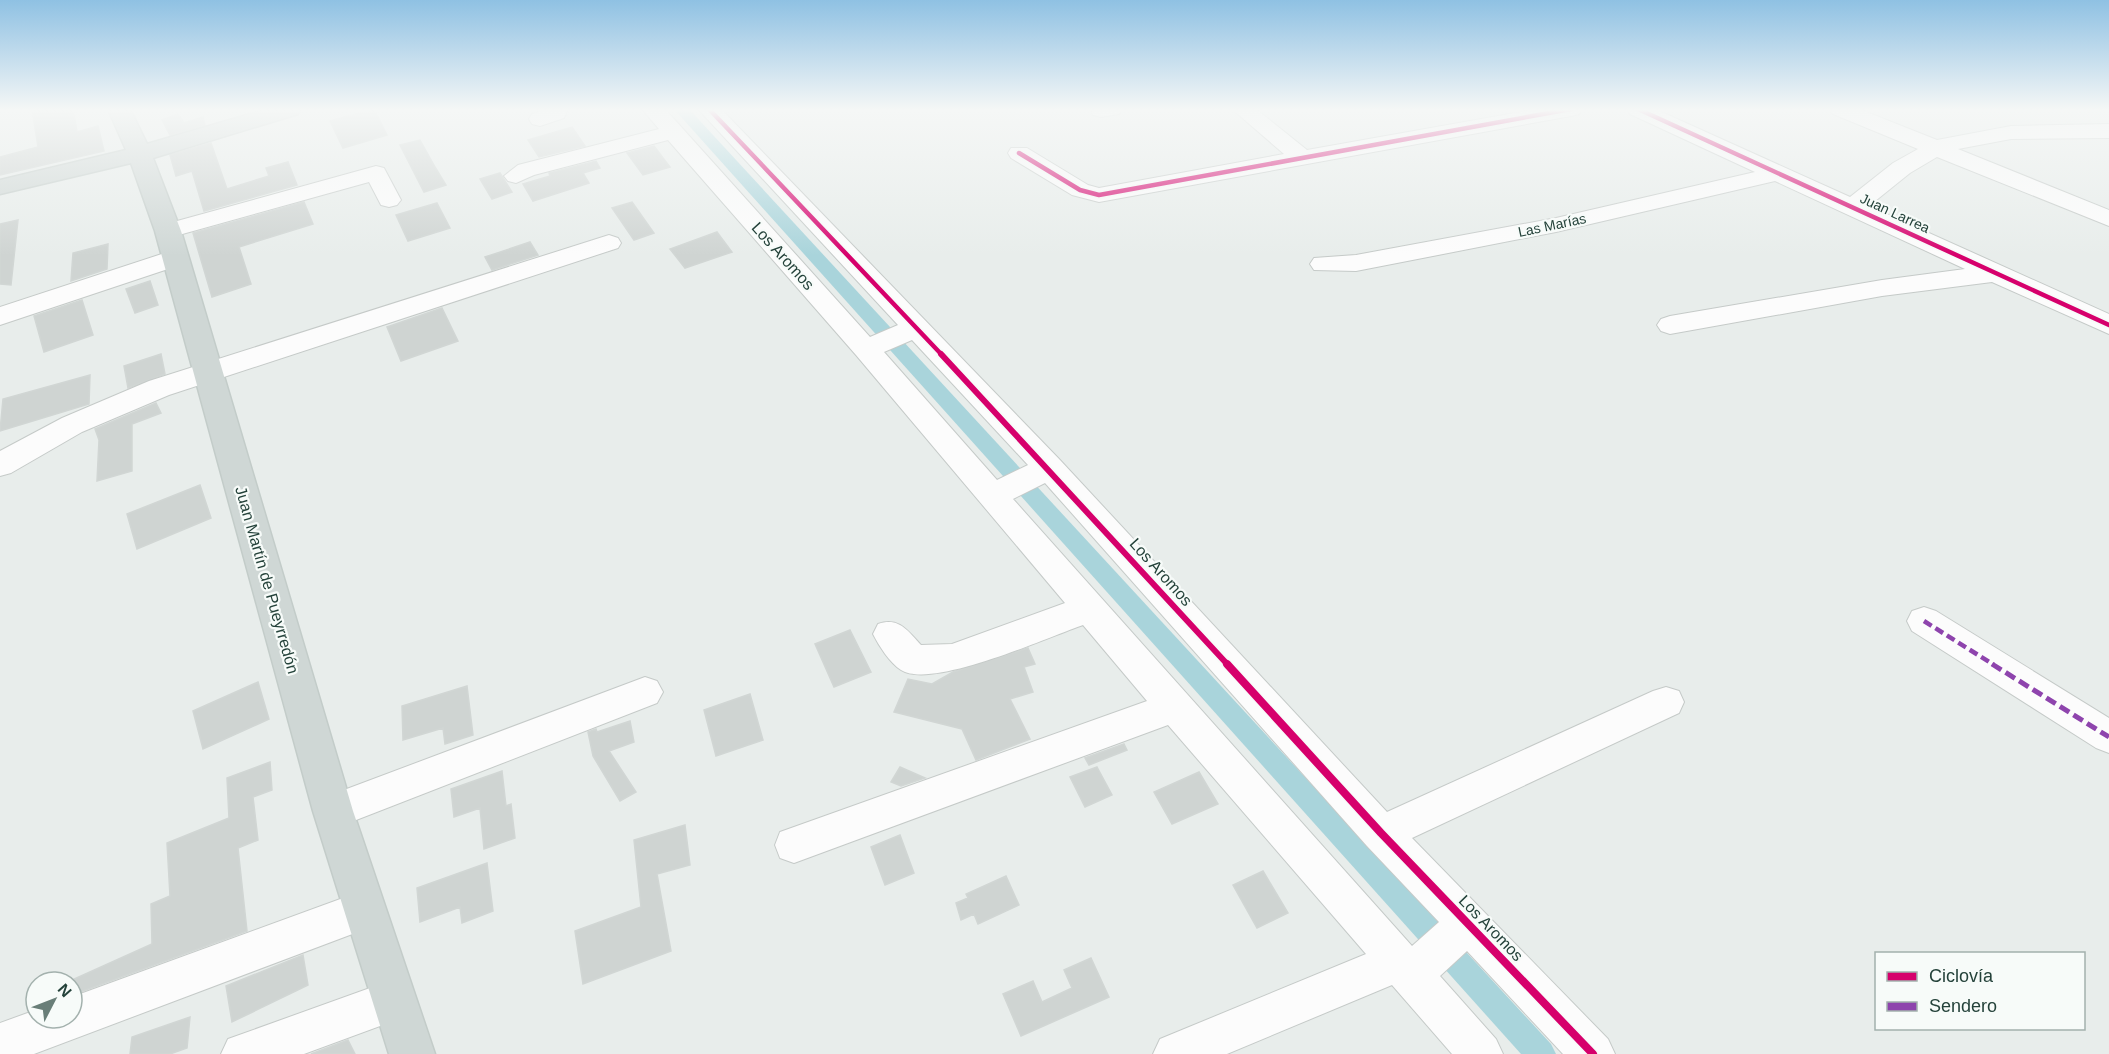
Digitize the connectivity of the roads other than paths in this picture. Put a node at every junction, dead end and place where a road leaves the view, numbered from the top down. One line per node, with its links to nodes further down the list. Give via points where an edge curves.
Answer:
1 (122, 158): 16 (main road)
2 (141, 158): 21 (main road, Juan Martín de Pueyrredón)
3 (558, 158): 15 (street)
4 (697, 158): 13 (street, Los Aromos)
5 (710, 158): 13 (street)
6 (758, 158): 27 (street, Los Aromos)
7 (1028, 158): 12 (street, via 1080,190 1099,195)
8 (1308, 158): 12 (street)
9 (1746, 158): 14 (street, Juan Larrea)
10 (1916, 158): 18 (street)
11 (1961, 158): 19 (street)
12 (1304, 159)
13 (699, 161): 28 (street, Los Aromos)
14 (1779, 173): 18 (street, Juan Larrea); 22 (street, Las Marías, via 1556,225 1356,263)
15 (516, 176)
16 (0, 187)
17 (389, 200): 21 (street, via 376,173)
18 (1852, 207): 23 (street, Juan Larrea)
19 (2109, 219)
20 (609, 243): 29 (street)
21 (171, 245): 24 (street); 29 (main road, Juan Martín de Pueyrredón)
22 (1323, 264)
23 (1996, 273): 25 (street, via 1882,288); 26 (street, Juan Larrea)
24 (0, 315)
25 (1670, 325)
26 (2109, 326)
27 (916, 328): 28 (street); 31 (street, Los Aromos)
28 (866, 349): 32 (street, Los Aromos)
29 (207, 373): 30 (street, via 159,388 72,425); 40 (main road, Juan Martín de Pueyrredón)
30 (0, 465)
31 (1048, 468): 32 (street); 41 (street, Los Aromos)
32 (993, 495): 33 (street, Los Aromos)
33 (1090, 608): 35 (street, via 952,658 913,660); 38 (street, Los Aromos)
34 (1924, 621): 39 (street)
35 (890, 634)
36 (645, 692): 40 (street)
37 (1666, 702): 41 (street)
38 (1174, 707): 42 (street); 45 (street, Los Aromos)
39 (2109, 737)
40 (333, 811): 43 (main road, Juan Martín de Pueyrredón)
41 (1381, 833): 44 (street, Los Aromos)
42 (794, 845)
43 (365, 910): 46 (main road, Juan Martín de Pueyrredón); 47 (street)
44 (1467, 923): 45 (street); 52 (street, Los Aromos)
45 (1405, 968): 50 (street); 51 (street, Los Aromos)
46 (395, 1000): 48 (street); 49 (main road, Juan Martín de Pueyrredón)
47 (0, 1045)
48 (243, 1054)
49 (412, 1054)
50 (1175, 1054)
51 (1481, 1054)
52 (1593, 1054)

